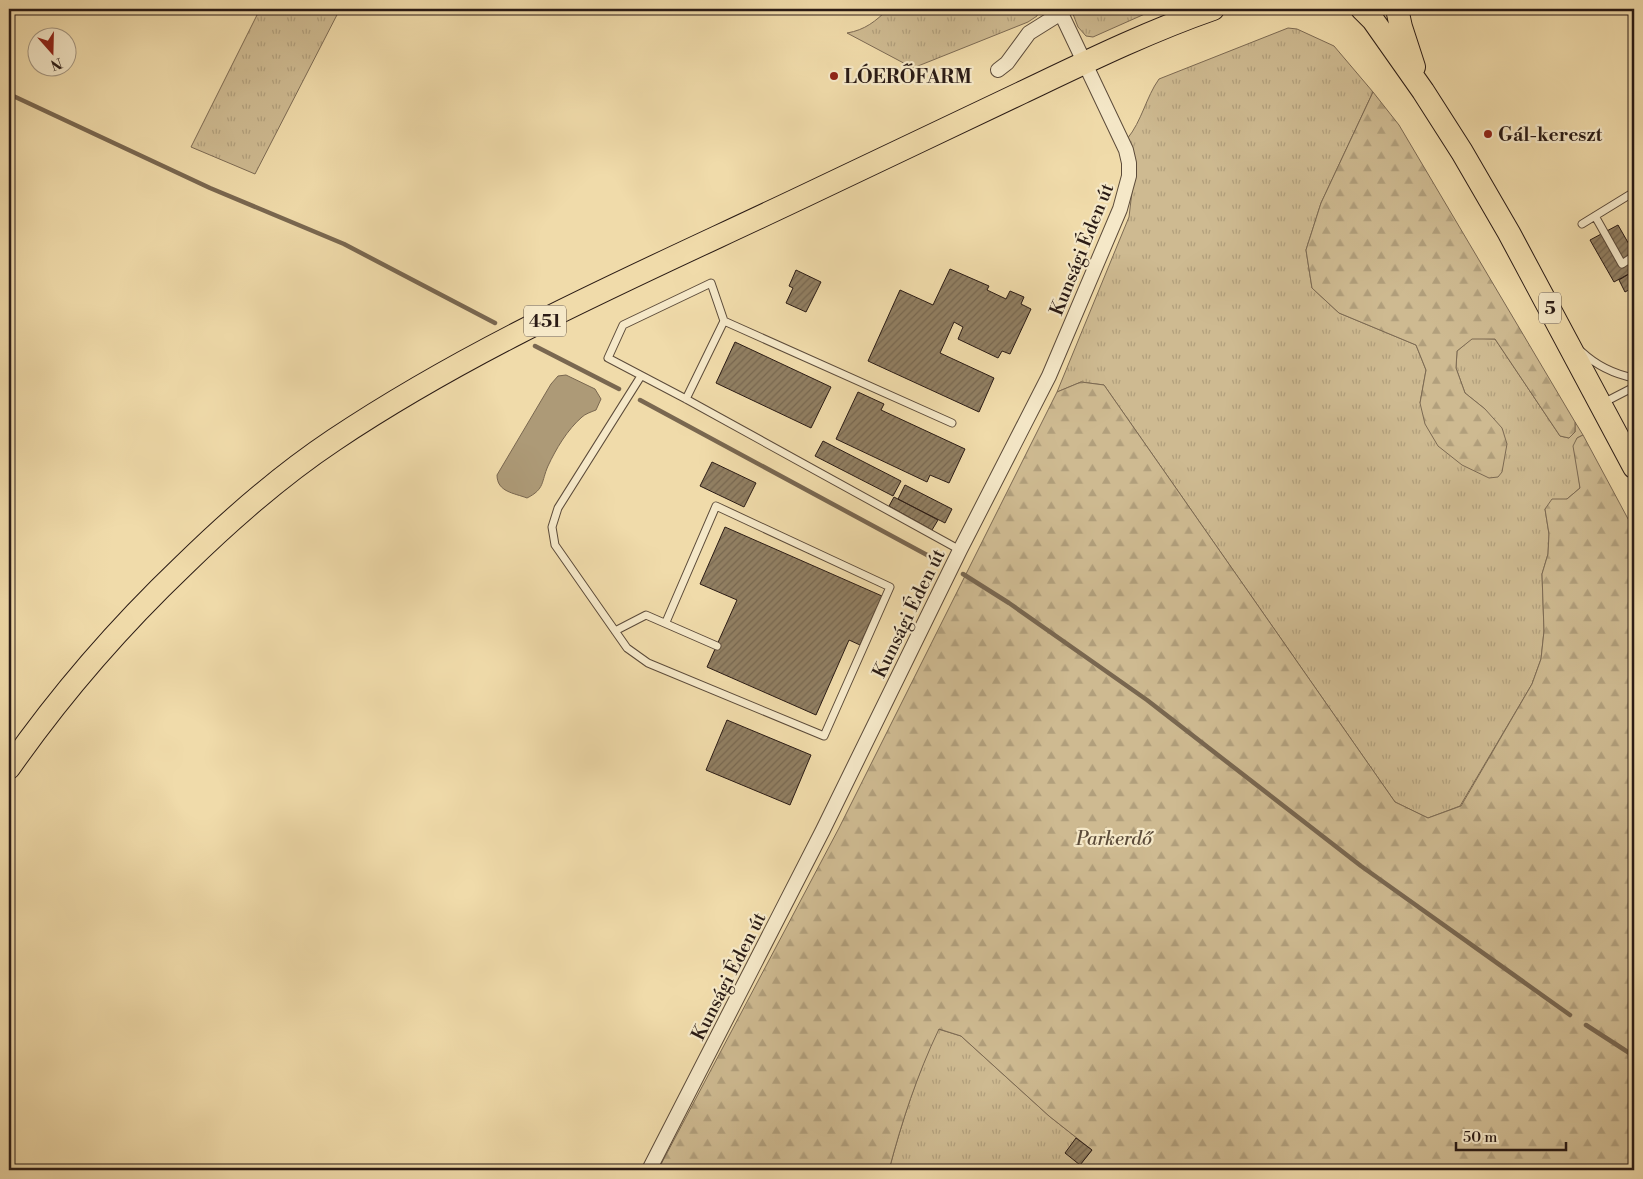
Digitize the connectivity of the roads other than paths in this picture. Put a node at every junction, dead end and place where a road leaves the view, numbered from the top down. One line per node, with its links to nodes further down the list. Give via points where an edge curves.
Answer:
1 (1214, 9): 5 (main road, 451)
2 (1362, 9): 8 (main road, 5)
3 (1397, 9): 8 (main road, 5, via 1400,27)
4 (1060, 11): 6 (street, Kunsági Éden út); 7 (street, via 1029,33)
5 (1192, 14): 6 (main road, 451)
6 (1085, 62): 24 (street, Kunsági Éden út, via 1126,150 1128,186 1049,376); 28 (main road, 451, via 562,312 441,375 332,442 238,515 160,588 83,671 39,724)
7 (998, 70)
8 (1423, 91): 14 (main road, 5, via 1462,152)
9 (1634, 192): 10 (lane)
10 (1595, 216): 11 (lane); 12 (lane, via 1622,264)
11 (1582, 224)
12 (1634, 256)
13 (724, 321): 15 (lane, via 711,283 624,325 608,358); 18 (lane); 21 (lane)
14 (1562, 331): 16 (lane, via 1602,367); 19 (main road, 5)
15 (641, 376): 18 (lane); 26 (lane, via 558,508 552,527 555,544)
16 (1634, 378)
17 (1634, 387): 19 (lane)
18 (686, 399): 24 (lane)
19 (1601, 405): 23 (main road, 5)
20 (1634, 412): 22 (lane)
21 (952, 423)
22 (1634, 442)
23 (1634, 466)
24 (960, 550): 29 (street, Kunsági Éden út, via 823,830)
25 (666, 622): 26 (lane, via 646,615); 26 (lane, via 716,506 890,588 824,736 648,663 627,648); 27 (lane)
26 (616, 631)
27 (717, 646)
28 (9, 768)
29 (649, 1170)

